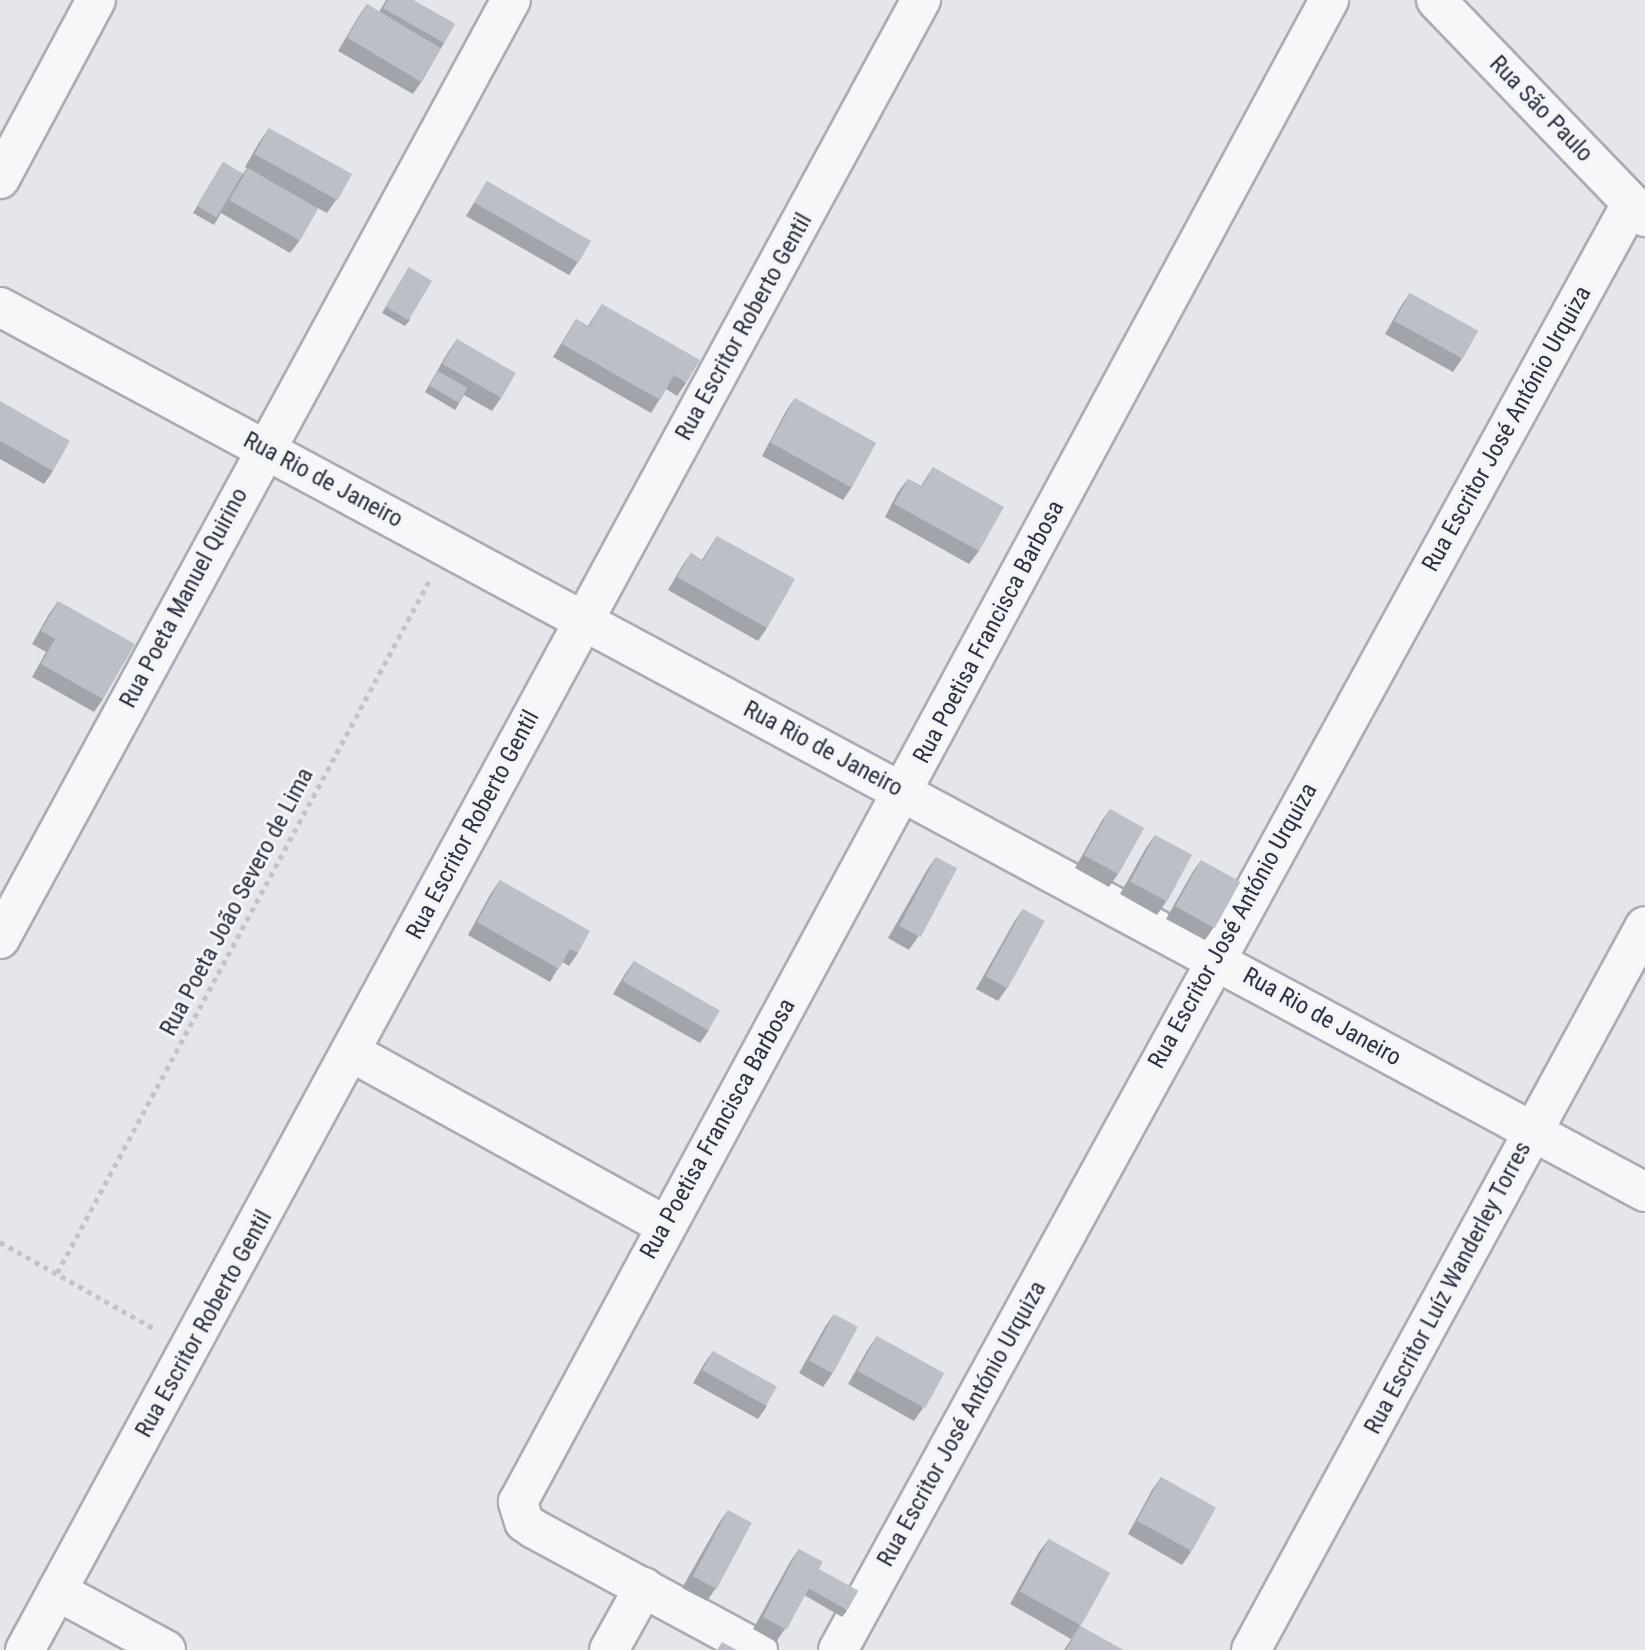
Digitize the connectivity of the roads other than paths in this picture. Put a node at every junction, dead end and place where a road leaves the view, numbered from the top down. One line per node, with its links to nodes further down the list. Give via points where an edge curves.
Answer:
1 (96, 0): 6 (street)
2 (511, 0): 9 (street, Rua Poeta Manuel Quirino)
3 (921, 0): 10 (street, Rua Escritor Roberto Gentil)
4 (1329, 0): 11 (street, Rua Poetisa Francisca Barbosa)
5 (1436, 0): 7 (street, Rua São Paulo)
6 (0, 179)
7 (1638, 210): 14 (street, Rua Escritor José António Urquiza)
8 (0, 307): 9 (street, Rua Rio de Janeiro)
9 (265, 448): 10 (street, Rua Rio de Janeiro); 13 (street, Rua Poeta Manuel Quirino)
10 (584, 621): 11 (street, Rua Rio de Janeiro); 15 (street, Rua Escritor Roberto Gentil)
11 (903, 792): 14 (street, Rua Rio de Janeiro); 18 (street, Rua Poetisa Francisca Barbosa)
12 (1645, 926): 16 (street, Rua Escritor Luíz Wanderley Torres)
13 (0, 939)
14 (1214, 958): 16 (street, Rua Rio de Janeiro); 25 (street, Rua Escritor José António Urquiza)
15 (351, 1052): 18 (street); 20 (street, Rua Escritor Roberto Gentil)
16 (1532, 1132): 17 (street, Rua Rio de Janeiro); 26 (street, Rua Escritor Luíz Wanderley Torres)
17 (1645, 1192)
18 (665, 1225): 19 (street, Rua Poetisa Francisca Barbosa, via 518,1502 524,1522)
19 (644, 1587): 23 (street); 24 (street, Rua Poetisa Francisca Barbosa)
20 (57, 1591): 21 (street, Rua Escritor Roberto Gentil); 22 (street)
21 (25, 1650)
22 (166, 1650)
23 (609, 1650)
24 (758, 1650)
25 (838, 1650)
26 (1251, 1650)

